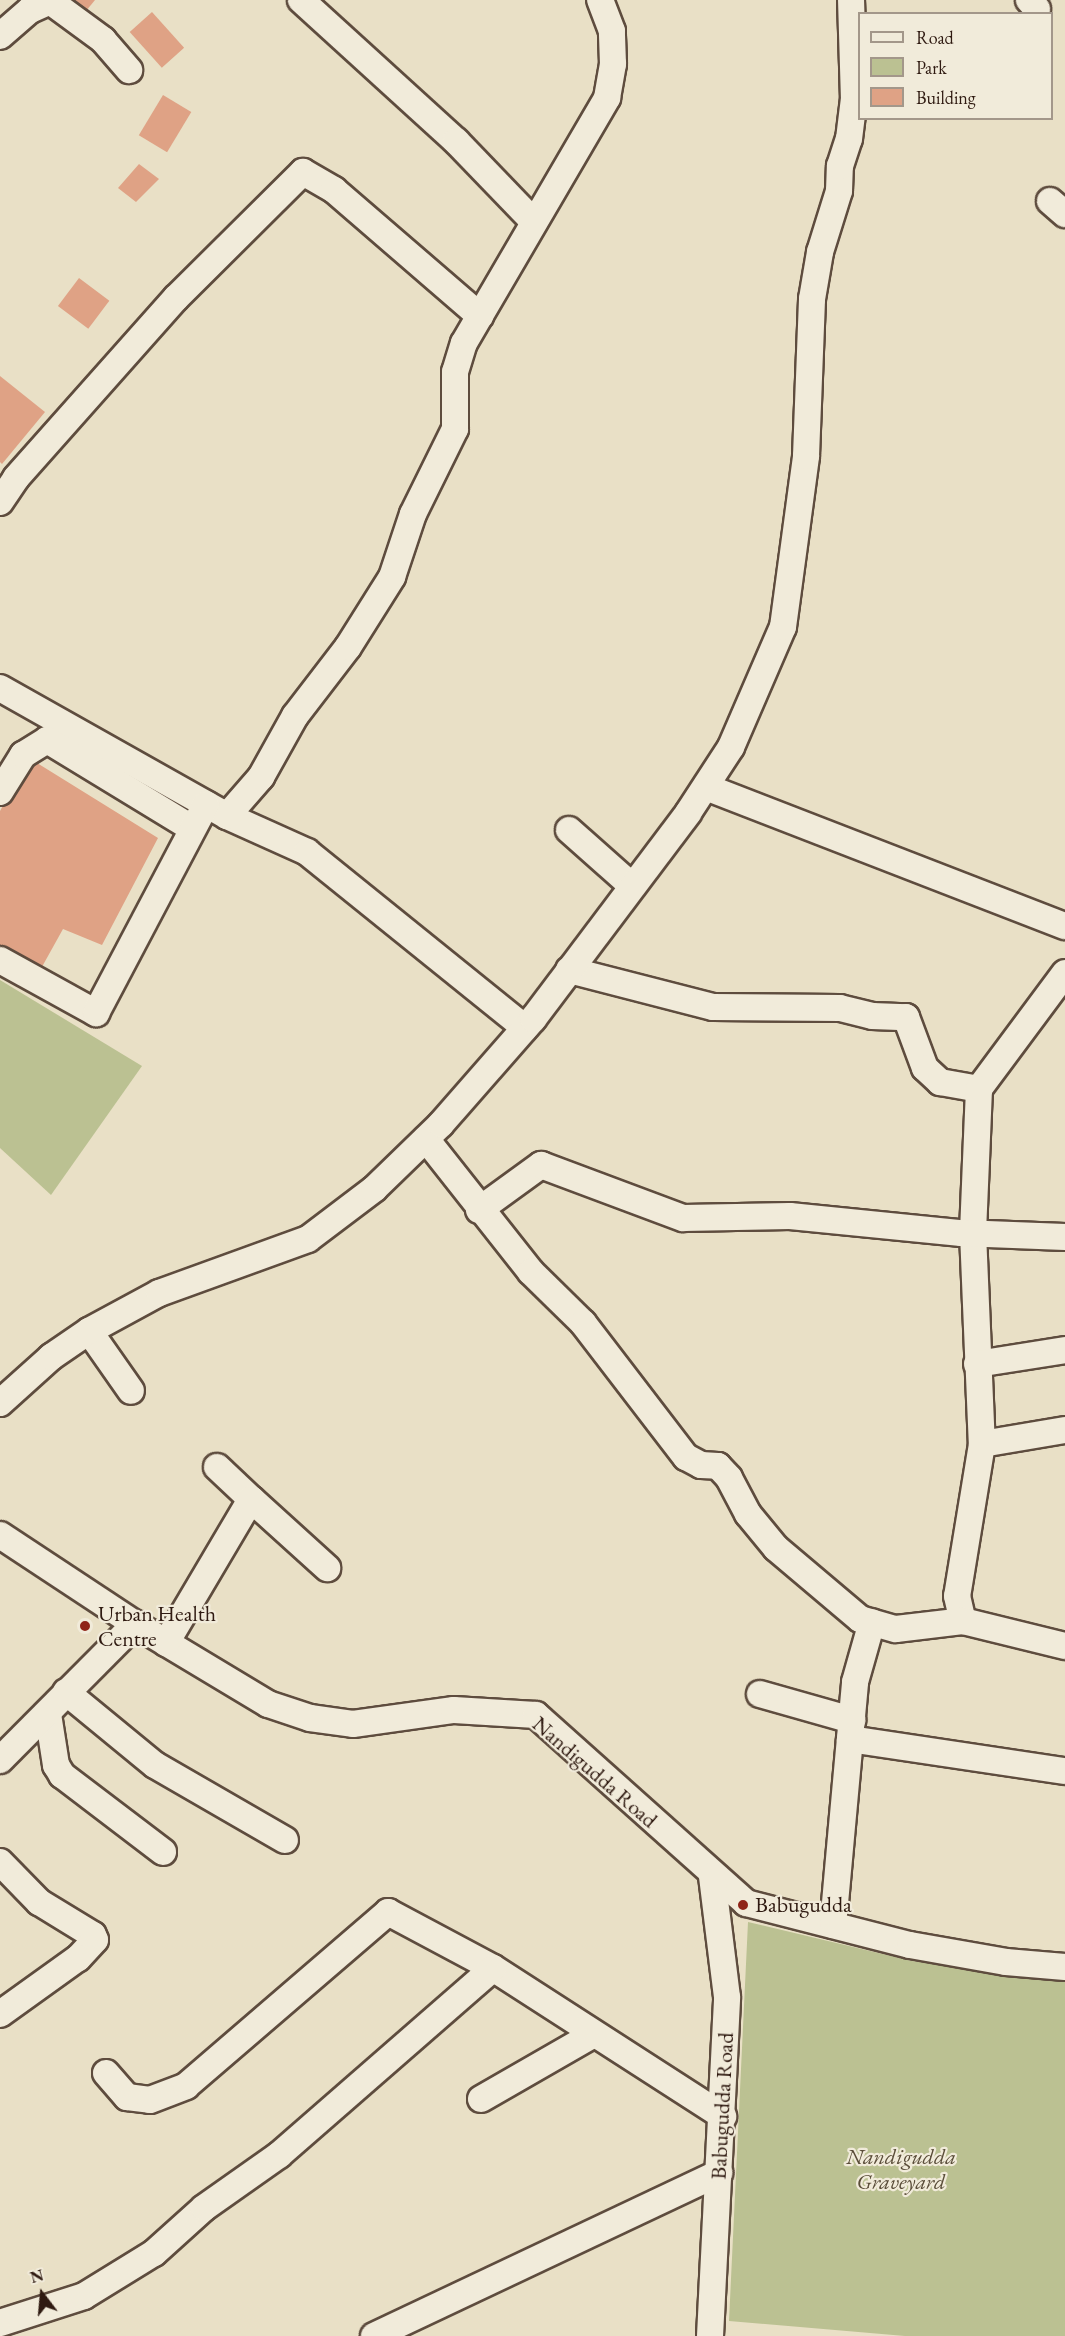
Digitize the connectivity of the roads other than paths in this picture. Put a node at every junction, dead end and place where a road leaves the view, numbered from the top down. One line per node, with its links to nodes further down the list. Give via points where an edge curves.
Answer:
1 (302, 0): 6 (street, via 447,132)
2 (600, 0): 6 (street, via 609,19 613,49 608,98)
3 (851, 0): 10 (street, via 854,100 849,139 840,165 839,191 821,246 812,298 806,456 783,627 741,728)
4 (0, 36): 5 (street, via 30,10 51,0 103,40)
5 (129, 70)
6 (534, 222): 7 (street)
7 (480, 316): 8 (street, via 334,190 303,172 176,298 16,478); 12 (street, via 465,343 456,372 454,429 413,514 392,577 348,647 290,723 261,777)
8 (0, 502)
9 (0, 688): 12 (street)
10 (706, 786): 15 (street); 16 (street)
11 (0, 792): 13 (street, via 23,755 47,740)
12 (217, 810): 13 (street); 20 (street, via 307,852)
13 (192, 828): 17 (street, via 96,1013)
14 (569, 830): 15 (street)
15 (632, 886): 18 (street)
16 (1065, 926)
17 (0, 960)
18 (569, 970): 20 (street); 21 (street, via 713,1007 840,1008 872,1016 906,1017 924,1068 940,1082)
19 (1065, 973): 21 (street)
20 (525, 1028): 22 (street)
21 (979, 1089): 24 (street)
22 (426, 1139): 23 (street); 26 (street, via 374,1189 308,1239 159,1293)
23 (479, 1210): 24 (street, via 541,1166 683,1218 790,1216); 38 (street, via 531,1272 583,1323 686,1457 700,1465 718,1466 748,1514 776,1548 850,1611)
24 (973, 1233): 25 (street); 28 (street)
25 (1065, 1237)
26 (89, 1331): 29 (street); 30 (street, via 51,1357)
27 (1065, 1350): 28 (street)
28 (977, 1364): 32 (street)
29 (131, 1391)
30 (0, 1403)
31 (1065, 1430): 32 (street)
32 (981, 1444): 37 (street, via 957,1596)
33 (217, 1467): 34 (street)
34 (251, 1499): 36 (street); 40 (street)
35 (0, 1535): 39 (street, Nandigudda Road)
36 (327, 1568)
37 (963, 1621): 38 (street, via 896,1629); 41 (street)
38 (872, 1622): 45 (street, via 855,1682)
39 (135, 1624): 40 (street, Nandigudda Road); 42 (street)
40 (166, 1643): 51 (street, Nandigudda Road, via 268,1704 310,1718 353,1724 454,1710 536,1715)
41 (1065, 1646)
42 (66, 1692): 44 (street); 48 (street, via 156,1765)
43 (760, 1694): 45 (street)
44 (48, 1714): 46 (street); 49 (street, via 62,1775)
45 (851, 1729): 47 (street); 52 (street)
46 (0, 1760)
47 (1065, 1771)
48 (285, 1840)
49 (163, 1852)
50 (0, 1862): 55 (street, via 39,1902 93,1935 95,1940 78,1958)
51 (712, 1876): 52 (street, Nandigudda Road, via 746,1903); 59 (street, Babugudda Road, via 727,1997)
52 (833, 1925): 53 (street, Nandigudda Road, via 942,1951)
53 (1065, 1967)
54 (493, 1968): 56 (street); 57 (street, via 388,1912 186,2086 150,2100 127,2097); 61 (street, via 279,2155 204,2208 154,2253 84,2296)
55 (0, 2014)
56 (594, 2034): 58 (street); 59 (street)
57 (106, 2073)
58 (481, 2099)
59 (723, 2116): 60 (street, Babugudda Road)
60 (719, 2173): 62 (street); 63 (street, Babugudda Road)
61 (0, 2323)
62 (374, 2336)
63 (710, 2336)

